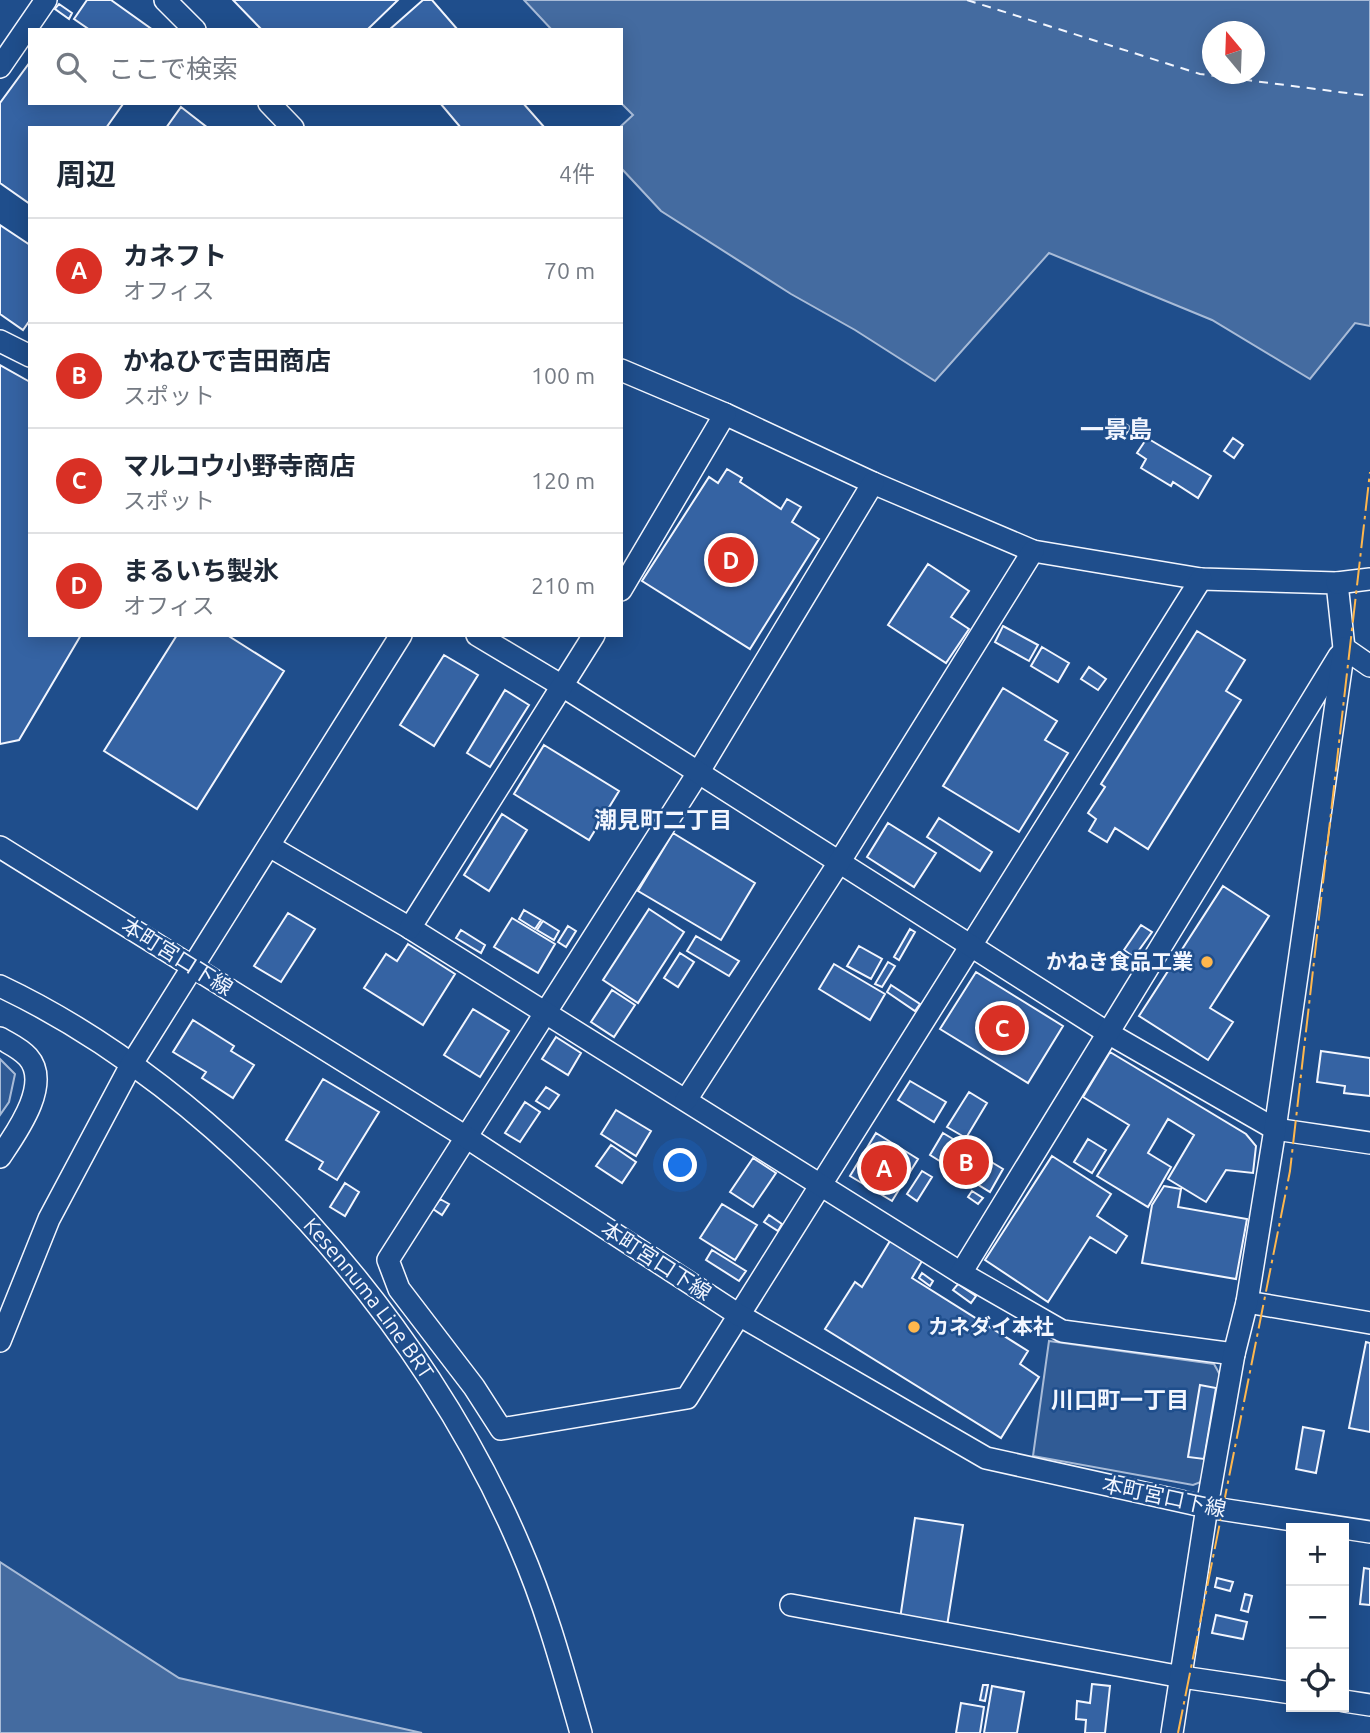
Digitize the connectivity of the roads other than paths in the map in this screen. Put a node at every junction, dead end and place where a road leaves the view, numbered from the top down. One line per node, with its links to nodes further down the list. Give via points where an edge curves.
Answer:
1 (46, 0): 4 (street)
2 (165, 0): 3 (street)
3 (193, 28)
4 (0, 66)
5 (271, 105): 6 (street)
6 (291, 126)
7 (0, 341): 8 (street)
8 (28, 355)
9 (623, 371): 10 (street)
10 (725, 414): 11 (street); 16 (street)
11 (873, 484): 12 (street); 23 (street)
12 (1033, 551): 13 (street); 26 (street)
13 (1201, 579): 15 (street); 28 (street)
14 (1370, 579): 15 (street)
15 (1337, 583): 20 (street)
16 (623, 587)
17 (400, 637): 25 (street)
18 (480, 637): 22 (street)
19 (593, 637): 22 (street)
20 (1344, 648): 21 (street); 32 (street); 36 (street)
21 (1370, 666)
22 (564, 687): 23 (street); 27 (street)
23 (698, 773): 26 (street); 31 (street)
24 (0, 846): 29 (street, 本町宮口下線)
25 (269, 846): 27 (street); 29 (street)
26 (839, 861): 28 (street); 35 (street)
27 (410, 928): 31 (street)
28 (971, 945): 32 (street); 40 (street)
29 (194, 968): 34 (street); 37 (street, 本町宮口下線)
30 (0, 986): 34 (street, Kesennuma Line BRT)
31 (545, 1012): 35 (street); 37 (street)
32 (1108, 1033): 36 (street); 41 (street)
33 (0, 1038): 39 (street, via 29,1058 36,1086 32,1104)
34 (131, 1065): 43 (street, via 48,1219); 55 (street, Kesennuma Line BRT, via 266,1178 312,1226 409,1347 464,1435 525,1559)
35 (686, 1100): 40 (street)
36 (1275, 1129): 38 (street); 42 (street)
37 (466, 1137): 44 (street, 本町宮口下線); 44 (street, via 388,1260 399,1289 501,1429 687,1398)
38 (1370, 1143)
39 (0, 1157)
40 (821, 1185): 41 (street); 44 (street)
41 (961, 1273): 47 (street, via 1062,1331)
42 (1247, 1302): 45 (street); 47 (street)
43 (6, 1311): 46 (street)
44 (739, 1315): 48 (street, 本町宮口下線, via 986,1458)
45 (1370, 1323)
46 (0, 1341)
47 (1234, 1354): 48 (street)
48 (1207, 1507): 49 (street, 本町宮口下線); 51 (street)
49 (1370, 1532)
50 (791, 1605): 51 (street)
51 (1182, 1677): 52 (street); 56 (street)
52 (1286, 1692)
53 (1349, 1702): 54 (street)
54 (1370, 1705)
55 (581, 1733)
56 (1172, 1733)

